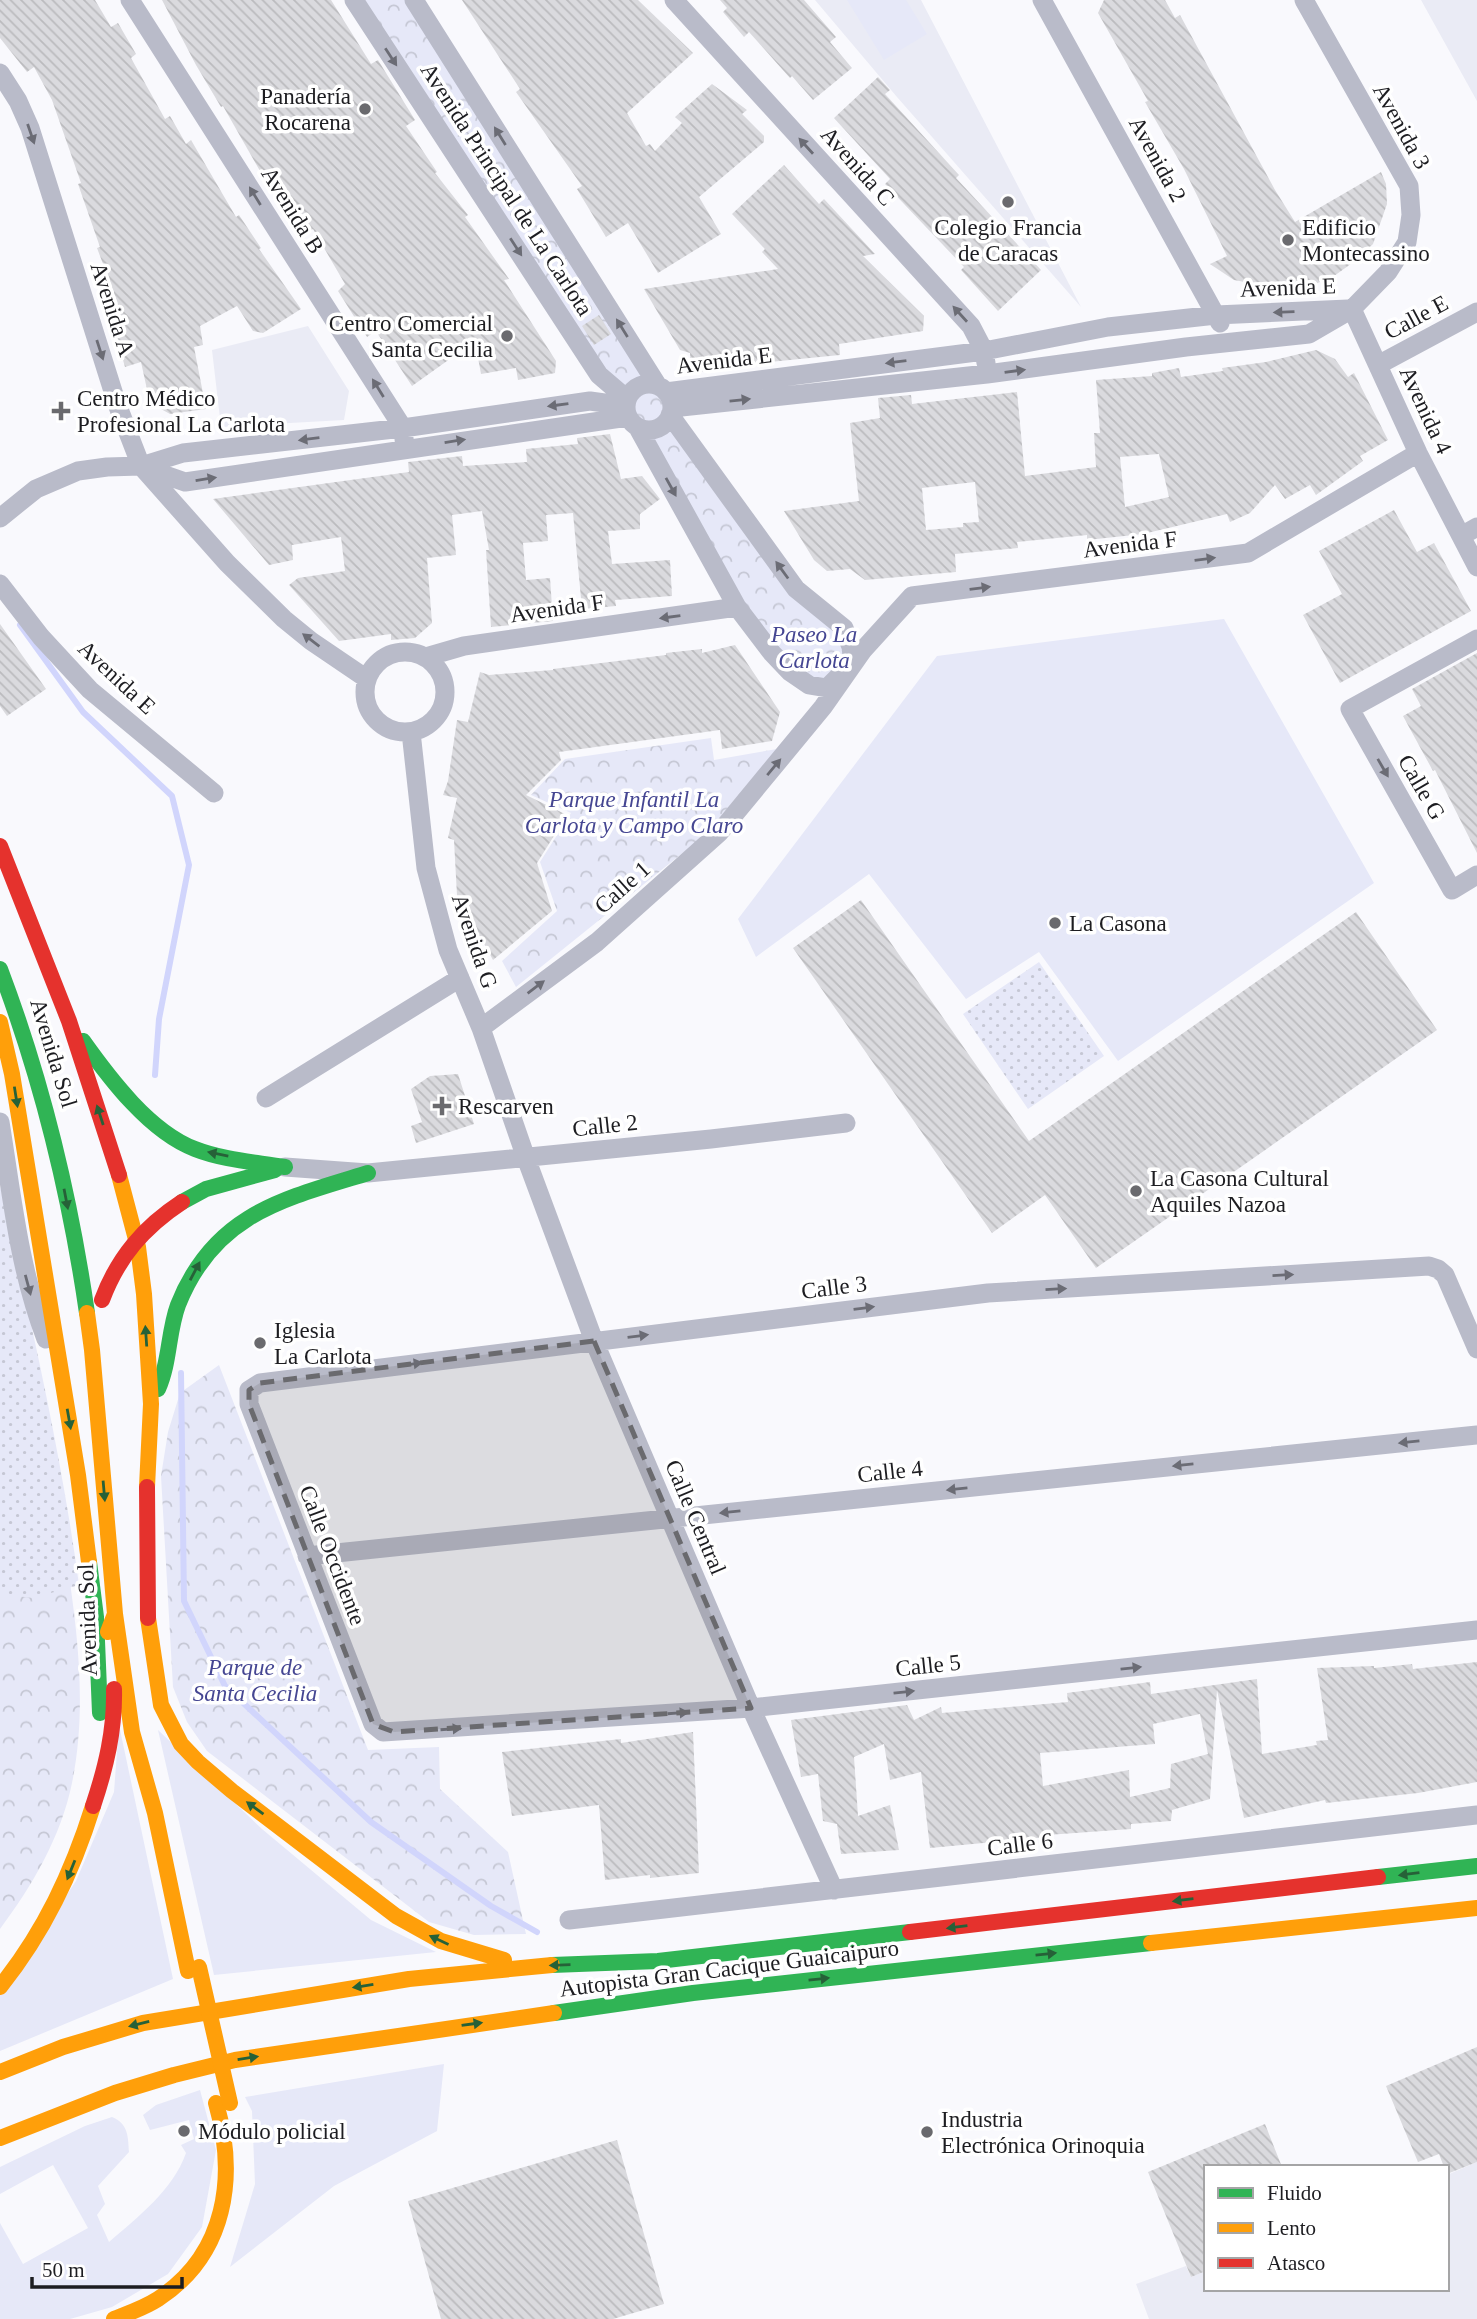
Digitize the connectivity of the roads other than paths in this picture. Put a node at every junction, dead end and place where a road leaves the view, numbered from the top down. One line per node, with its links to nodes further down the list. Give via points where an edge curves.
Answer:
1 (130, 0): 17 (street, Avenida B, one-way to 1)
2 (354, 0): 16 (street, Avenida Principal de La Carlota, one-way to 16, via 599,375)
3 (414, 0): 15 (street, Avenida Principal de La Carlota, one-way to 3)
4 (674, 0): 12 (street, Avenida C, one-way to 4, via 971,326)
5 (1042, 0): 10 (street, Avenida 2)
6 (1304, 0): 8 (street, Avenida 3, via 1409,186 1411,215 1406,242 1388,272)
7 (0, 74): 20 (street, Avenida A, one-way to 20, via 30,128)
8 (1352, 309): 10 (street, Avenida E, one-way to 10); 11 (street, Avenida E, via 1309,334); 13 (street, Avenida 4)
9 (1477, 312): 13 (street, Calle E)
10 (1216, 315): 11 (street, Avenida 2); 12 (street, Avenida E, via 1108,327)
11 (1231, 342): 14 (street, Avenida E, one-way to 11)
12 (984, 351): 14 (street, Avenida C); 15 (street, Avenida E, one-way to 15)
13 (1378, 365): 19 (street, Avenida 4)
14 (987, 374): 15 (street, Avenida E, one-way to 14)
15 (667, 400): 16 (street, via 648,384 637,387); 16 (street, via 659,428 646,430); 28 (street, Avenida Principal de La Carlota, one-way to 15, via 844,628 796,589)
16 (630, 412): 17 (street, one-way to 17, via 590,401); 18 (street, one-way to 16); 25 (street, Avenida Principal de La Carlota, one-way to 25)
17 (403, 428): 18 (street, Avenida B); 20 (street, one-way to 20, via 184,453)
18 (405, 449): 20 (street, one-way to 18, via 185,482)
19 (1418, 453): 22 (street, Avenida 4); 28 (street, Avenida F, one-way to 19, via 912,596 1248,553)
20 (141, 466): 21 (street, via 78,471 36,489); 29 (street, Avenida A, one-way to 20, via 284,619)
21 (0, 519)
22 (1469, 531): 23 (street, Avenida 4)
23 (1477, 567)
24 (0, 584): 31 (street, Avenida E, via 90,690)
25 (737, 607): 27 (street, Avenida F, one-way to 27, via 464,646); 28 (street, Avenida Principal de La Carlota, via 781,664 809,685 827,688)
26 (1477, 639): 33 (street, Calle G, one-way to 33, via 1350,709 1452,890)
27 (426, 657): 29 (street, via 392,654 373,668); 30 (street, via 442,675 445,700 433,722)
28 (853, 663): 38 (street, Calle 1, one-way to 28, via 597,942 713,839 823,707)
29 (367, 679): 30 (street, via 365,697 371,715 396,732)
30 (411, 732): 35 (street, Avenida G, via 426,868)
31 (214, 793)
32 (0, 846): 36 (main road, Avenida Sol)
33 (1477, 875)
34 (0, 968): 47 (main road, Avenida Sol, one-way to 47, via 48,1114)
35 (460, 978): 38 (street, Avenida G); 39 (street)
36 (69, 1021): 43 (main road, one-way to 36, via 197,1150 179,1142 130,1098); 50 (main road, Avenida Sol, one-way to 36, via 138,1247 128,1202)
37 (0, 1022): 48 (main road, Avenida Sol, one-way to 48)
38 (481, 1028): 42 (street, Avenida G)
39 (266, 1098)
40 (0, 1122): 48 (street, Avenida Sol, one-way to 48, via 20,1253 35,1309)
41 (846, 1123): 42 (street, Calle 2)
42 (526, 1158): 44 (street, Calle 2); 45 (street, Calle Central)
43 (285, 1167): 44 (street); 47 (main road, bridge, via 206,1189 165,1212 136,1238 115,1268 102,1300)
44 (368, 1173): 50 (main road, one-way to 44, via 165,1376 177,1308 201,1260 224,1234 274,1202)
45 (594, 1341): 46 (street, Calle 3, one-way to 46, via 988,1293 1429,1266 1445,1275); 49 (street, Calle 3, one-way to 45, via 260,1383); 52 (street, Calle Central)
46 (1477, 1349)
47 (92, 1350): 54 (main road, Avenida Sol, one-way to 54)
48 (62, 1378): 61 (main road, Avenida Sol, one-way to 61, via 96,1617 100,1709)
49 (249, 1390): 53 (street, Calle Occidente, via 249,1404)
50 (150, 1404): 55 (main road, Avenida Sol)
51 (1477, 1435): 52 (street, Calle 4, one-way to 52)
52 (670, 1519): 53 (street, Calle 4); 57 (street, Calle Central)
53 (307, 1556): 59 (street, Calle Occidente, via 373,1724)
54 (115, 1614): 61 (main road, Avenida Sol, via 108,1633 113,1726); 68 (main road, via 132,1732)
55 (148, 1618): 58 (main road, via 142,1655); 67 (main road, one-way to 55, via 459,1949 396,1916 198,1762 181,1744 161,1705)
56 (1477, 1630): 57 (street, Calle 5, one-way to 56)
57 (751, 1708): 59 (street, Calle 5, one-way to 57); 64 (street, Calle Central)
58 (147, 1712)
59 (383, 1732)
60 (153, 1749): 68 (main road)
61 (93, 1806): 69 (main road, one-way to 69, via 55,1904)
62 (1477, 1815): 64 (street, Calle 6)
63 (1477, 1866): 67 (main road, Autopista Gran Cacique Guaicaipuro, one-way to 67, via 658,1961)
64 (834, 1890): 66 (street, Calle 6)
65 (1477, 1908): 72 (main road, Autopista Gran Cacique Guaicaipuro, one-way to 65, via 181,2071 466,2025 693,1993)
66 (569, 1920)
67 (528, 1966): 70 (main road, Autopista Gran Cacique Guaicaipuro, one-way to 70, via 409,1979 142,2023 63,2046)
68 (194, 1969): 71 (main road, bridge)
69 (0, 1987)
70 (0, 2072)
71 (223, 2103): 75 (main road, via 225,2192 206,2247 178,2282 142,2308); 76 (main road, via 238,2170 224,2233 199,2275 171,2302)
72 (66, 2110): 73 (main road, Autopista Gran Cacique Guaicaipuro); 74 (main road)
73 (0, 2138)
74 (0, 2156)
75 (114, 2319)
76 (140, 2319)

